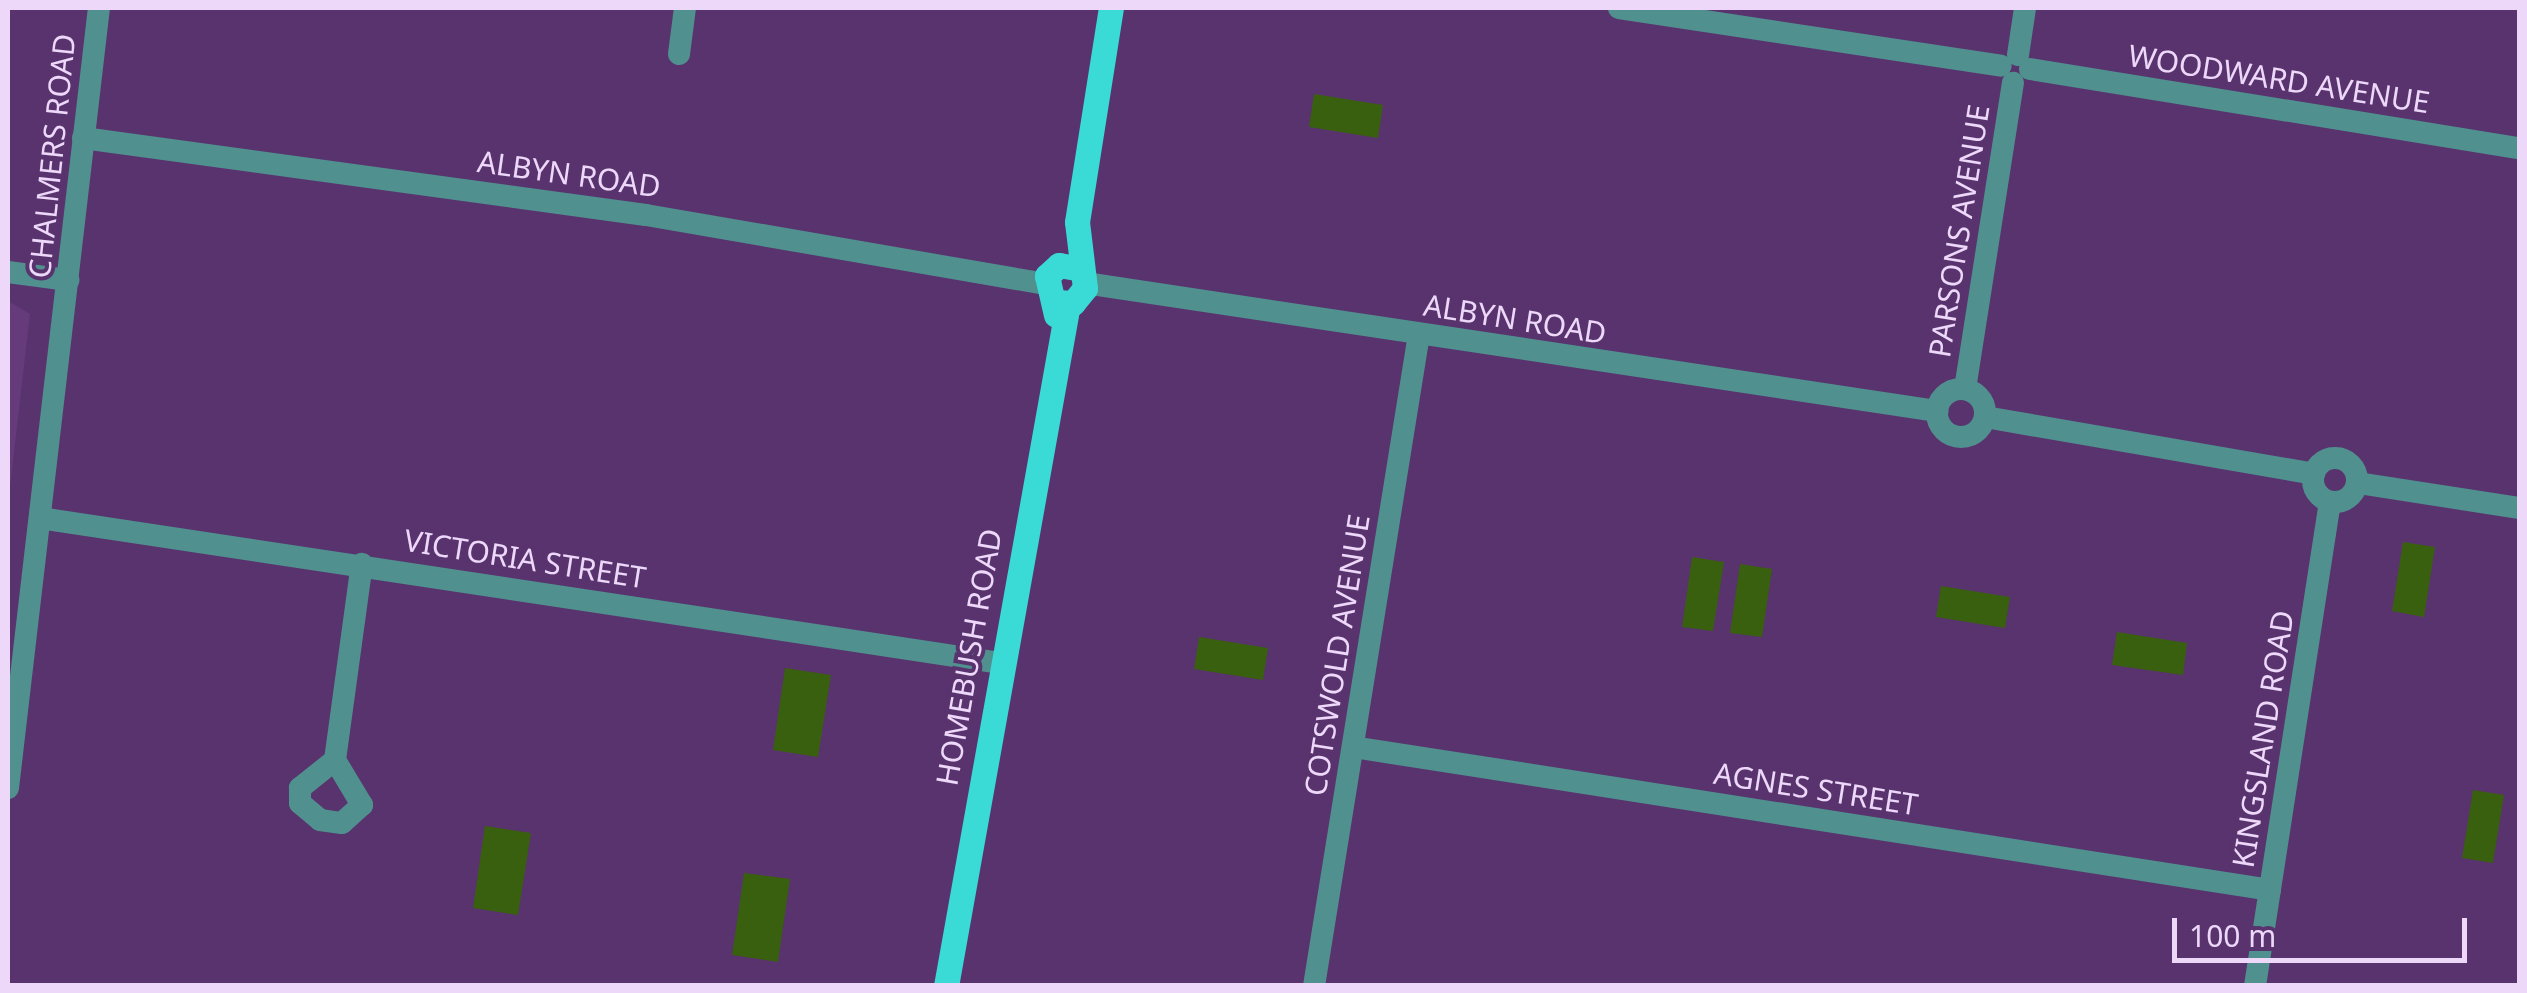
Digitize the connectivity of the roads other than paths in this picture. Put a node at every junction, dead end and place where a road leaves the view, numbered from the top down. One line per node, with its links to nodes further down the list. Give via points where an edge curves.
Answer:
1 (98, 8): 8 (street, CHALMERS ROAD)
2 (685, 8): 6 (street)
3 (1111, 8): 11 (main road)
4 (1619, 8): 7 (street, WOODWARD AVENUE)
5 (2025, 8): 7 (street, PARSONS AVENUE)
6 (679, 54)
7 (2016, 68): 9 (street, WOODWARD AVENUE); 15 (street, PARSONS AVENUE)
8 (83, 138): 12 (street, CHALMERS ROAD); 13 (street, ALBYN ROAD, via 646,215)
9 (2520, 148)
10 (8, 272): 12 (street)
11 (1074, 272): 13 (main road); 13 (main road); 14 (street, ALBYN ROAD)
12 (68, 280): 22 (street, CHALMERS ROAD)
13 (1056, 297): 24 (main road, HOMEBUSH ROAD, via 1056,340)
14 (1419, 334): 16 (street, ALBYN ROAD); 25 (street, COTSWOLD AVENUE)
15 (1965, 389): 16 (street, via 1946,394); 17 (street)
16 (1937, 411): 17 (street, via 1941,426 1962,437)
17 (1985, 417): 18 (street)
18 (2314, 474): 19 (street, via 2336,458 2354,468); 20 (street)
19 (2358, 483): 20 (street, via 2351,496); 21 (street)
20 (2330, 502): 28 (street, KINGSLAND ROAD)
21 (2520, 508)
22 (40, 518): 23 (street, VICTORIA STREET); 27 (street, CHALMERS ROAD)
23 (362, 564): 24 (street, VICTORIA STREET); 26 (street)
24 (1001, 663): 29 (main road, HOMEBUSH ROAD)
25 (1353, 747): 28 (street, AGNES STREET); 30 (street, COTSWOLD AVENUE)
26 (336, 760)
27 (8, 788)
28 (2270, 890): 31 (street, KINGSLAND ROAD)
29 (946, 986)
30 (1314, 986)
31 (2255, 986)

